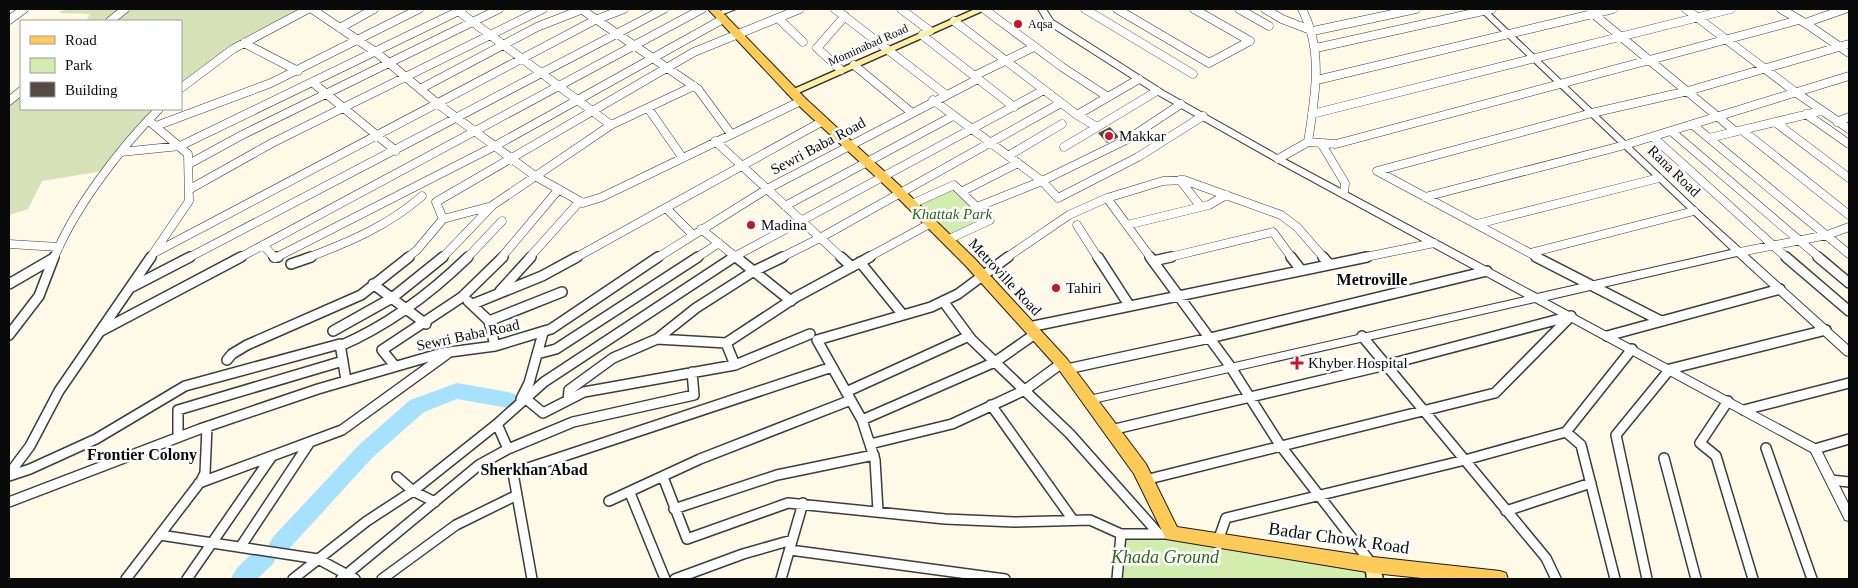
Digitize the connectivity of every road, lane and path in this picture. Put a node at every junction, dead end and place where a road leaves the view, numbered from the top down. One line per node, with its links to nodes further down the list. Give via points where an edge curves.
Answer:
1 (24, 9): 38 (street)
2 (125, 9): 39 (street)
3 (310, 9): 45 (street); 56 (street)
4 (374, 9): 45 (street)
5 (420, 9): 53 (street)
6 (500, 9): 42 (street)
7 (543, 9): 50 (street)
8 (582, 9): 40 (street); 58 (street)
9 (624, 9): 40 (street)
10 (664, 9): 49 (street)
11 (702, 9): 59 (street)
12 (800, 9): 37 (street)
13 (835, 9): 35 (street)
14 (900, 9): 47 (street)
15 (980, 9): 41 (main road, Mominabad Road); 60 (street)
16 (1042, 9): 82 (street, via 1050,22)
17 (1085, 9): 78 (street)
18 (1117, 9): 19 (street, via 1209,63 1250,41)
19 (1194, 9)
20 (1239, 9): 44 (street)
21 (1265, 9): 46 (street)
22 (1296, 9): 31 (street)
23 (1416, 9): 32 (street)
24 (1486, 9): 48 (street, Rana Road); 62 (street)
25 (1613, 9): 33 (street)
26 (1686, 9): 36 (street)
27 (1731, 9): 36 (street)
28 (1781, 9): 43 (street)
29 (1845, 9): 43 (street)
30 (461, 10): 42 (street); 64 (street)
31 (1303, 10): 46 (street)
32 (1401, 10): 46 (street)
33 (1590, 11): 48 (street); 52 (street)
34 (721, 13): 51 (main road, Metroville Road); 66 (street)
35 (845, 16): 63 (street); 75 (street, via 817,48)
36 (1698, 17): 52 (street); 54 (street)
37 (778, 18): 51 (street); 55 (street)
38 (9, 20)
39 (111, 20)
40 (595, 20): 49 (street); 67 (street)
41 (954, 21): 47 (main road, Mominabad Road); 69 (street)
42 (472, 22): 50 (street); 71 (street)
43 (1802, 22): 54 (street); 61 (street)
44 (1269, 26)
45 (340, 28): 53 (street)
46 (1313, 31): 62 (street)
47 (926, 33): 63 (main road, Mominabad Road); 81 (street)
48 (1508, 33): 68 (street, Rana Road); 83 (street)
49 (616, 34): 59 (street); 77 (street)
50 (489, 35): 58 (street); 79 (street)
51 (739, 35): 73 (street, via 694,52); 97 (main road, Metroville Road)
52 (1621, 37): 68 (street); 70 (street)
53 (358, 40): 64 (street); 76 (street)
54 (1728, 40): 70 (street); 74 (street)
55 (803, 42)
56 (244, 43): 76 (street); 87 (street)
57 (1849, 44): 61 (street)
58 (503, 45): 67 (street); 89 (street)
59 (635, 46): 66 (street); 88 (street)
60 (1034, 47): 69 (street, Sewri Baba Road); 98 (street)
61 (1840, 47): 65 (street); 74 (street)
62 (1316, 48): 83 (street)
63 (888, 50): 72 (main road, Mominabad Road); 95 (street)
64 (375, 52): 71 (street); 84 (street)
65 (1849, 53)
66 (653, 58): 73 (street); 99 (street)
67 (522, 59): 77 (street); 103 (street)
68 (1535, 59): 85 (street, Rana Road); 113 (street)
69 (1004, 61): 81 (street, Sewri Baba Road); 90 (street)
70 (1652, 62): 85 (street); 92 (street)
71 (390, 63): 79 (street); 94 (street)
72 (854, 65): 75 (main road, Mominabad Road); 111 (street)
73 (667, 68): 86 (street); 110 (street)
74 (1763, 68): 92 (street); 96 (street)
75 (841, 70): 97 (main road, Mominabad Road)
76 (298, 71): 128 (street)
77 (540, 73): 88 (street); 119 (street)
78 (1194, 74)
79 (405, 76): 89 (street); 105 (street)
80 (1849, 76): 96 (street)
81 (976, 77): 95 (street, Sewri Baba Road); 106 (street)
82 (1139, 79): 91 (street); 98 (street)
83 (1316, 80): 113 (street)
84 (312, 82): 94 (street); 146 (street)
85 (1560, 84): 112 (street, Rana Road); 141 (street, via 1336,144)
86 (694, 86): 107 (street); 135 (street)
87 (182, 87)
88 (559, 87): 99 (street); 134 (street)
89 (420, 89): 103 (street)
90 (1044, 90): 102 (street); 106 (street)
91 (1157, 90): 104 (street); 129 (street)
92 (1688, 91): 112 (street); 118 (street)
93 (20, 92): 101 (street)
94 (328, 93): 105 (street); 157 (street)
95 (945, 94): 100 (street, Sewri Baba Road)
96 (1798, 94): 109 (street); 118 (street)
97 (796, 96): 122 (main road, Metroville Road); 135 (street)
98 (1108, 97): 115 (street)
99 (577, 100): 110 (street); 147 (street)
100 (933, 100): 111 (street, Sewri Baba Road); 116 (street)
101 (9, 101)
102 (1061, 103): 115 (street); 143 (street)
103 (438, 104): 119 (street); 136 (street)
104 (1180, 104): 117 (street); 164 (street, via 1128,138)
105 (344, 107): 136 (street); 165 (street)
106 (1014, 107): 130 (street)
107 (648, 108): 126 (street); 152 (street)
108 (158, 110): 121 (street)
109 (1821, 111): 114 (street); 124 (street)
110 (592, 112): 126 (street); 153 (street)
111 (911, 112): 142 (street, Sewri Baba Road)
112 (1592, 113): 145 (street, Rana Road); 174 (street, via 1377,170)
113 (1312, 114): 140 (street)
114 (1806, 114): 123 (street); 144 (street)
115 (1076, 115): 129 (street)
116 (953, 116): 130 (street); 155 (street)
117 (1203, 116): 154 (street); 164 (street, via 1138,157 1058,198)
118 (1718, 116): 127 (street); 133 (street)
119 (455, 117): 134 (street); 149 (street)
120 (1849, 118): 124 (street)
121 (148, 120): 128 (street); 150 (street)
122 (823, 122): 142 (main road, Metroville Road); 158 (street)
123 (1775, 122): 133 (street); 162 (street)
124 (1837, 122): 131 (street)
125 (1062, 124): 151 (street)
126 (610, 125): 159 (street)
127 (1693, 125): 132 (street); 138 (street)
128 (156, 126): 146 (street)
129 (1097, 127): 148 (street)
130 (972, 129): 143 (street); 160 (street)
131 (1849, 129)
132 (1671, 131): 137 (street); 198 (street)
133 (1739, 131): 138 (street); 185 (street)
134 (476, 132): 147 (street); 203 (street)
135 (731, 134): 139 (street)
136 (378, 135): 149 (street); 206 (street)
137 (1653, 137): 145 (street); 204 (street)
138 (1709, 138): 196 (street)
139 (715, 141): 152 (street); 158 (street)
140 (1308, 142): 141 (street); 154 (street)
141 (1321, 142): 171 (street, via 1345,183)
142 (848, 144): 155 (main road, Metroville Road); 167 (street, Sewri Baba Road)
143 (992, 144): 151 (street); 170 (street)
144 (1849, 144)
145 (1625, 145): 161 (street, Rana Road); 174 (street)
146 (180, 146): 150 (street); 157 (street, via 188,154)
147 (495, 146): 153 (street); 168 (street)
148 (1064, 147)
149 (396, 151): 224 (street)
150 (121, 152): 205 (street)
151 (1008, 156): 156 (street)
152 (682, 157): 176 (street, via 602,196 583,203)
153 (512, 159): 159 (street); 177 (street)
154 (1278, 159): 171 (street)
155 (868, 162): 160 (main road, Metroville Road); 180 (street)
156 (1018, 163): 164 (street); 169 (street)
157 (189, 164): 165 (street)
158 (742, 166): 167 (street); 183 (street)
159 (536, 176): 166 (street); 179 (street)
160 (883, 177): 170 (main road, Metroville Road); 188 (street)
161 (1660, 178): 184 (street, Rana Road); 190 (street)
162 (1849, 178)
163 (1180, 180): 172 (street); 175 (street, via 1163,181); 182 (street)
164 (1042, 181): 181 (street)
165 (190, 189): 206 (street, via 189,201)
166 (559, 189): 176 (street); 229 (street)
167 (767, 189): 180 (street); 193 (street, Sewri Baba Road)
168 (410, 191): 173 (street); 203 (street, via 275,258)
169 (961, 192): 178 (street, via 954,185); 181 (street)
170 (900, 193): 178 (main road, Metroville Road); 197 (street)
171 (1344, 194): 201 (street)
172 (1226, 195): 182 (street); 214 (street, via 1281,215 1297,226)
173 (422, 196): 177 (street); 213 (street, via 385,226)
174 (1426, 197): 190 (street)
175 (1107, 198): 192 (street); 219 (street, via 1069,215)
176 (580, 201): 227 (street)
177 (436, 202): 186 (street)
178 (912, 204): 189 (main road, Metroville Road)
179 (491, 206): 186 (street); 230 (street, via 446,255)
180 (786, 206): 188 (street)
181 (977, 207): 199 (street, via 990,220)
182 (1200, 207): 192 (street)
183 (666, 208): 195 (street); 227 (street, via 542,276)
184 (1694, 211): 207 (street, Rana Road); 208 (street)
185 (1849, 215)
186 (443, 219): 222 (street, via 417,250)
187 (502, 221): 236 (street, via 462,264)
188 (802, 222): 197 (street); 210 (street)
189 (931, 223): 199 (main road, Metroville Road); 215 (street)
190 (1477, 224): 208 (street)
191 (1077, 225): 235 (street)
192 (1127, 225): 212 (street)
193 (701, 228): 195 (street, Sewri Baba Road); 200 (street)
194 (1849, 228): 196 (street)
195 (692, 234): 247 (street, Sewri Baba Road)
196 (1827, 235): 198 (street); 209 (street)
197 (820, 238): 215 (street); 217 (street)
198 (1797, 239): 204 (street); 220 (street)
199 (947, 240): 219 (main road, Metroville Road)
200 (719, 243): 210 (street); 261 (street, via 556,349)
201 (1434, 243): 214 (street); 218 (street)
202 (9, 244): 205 (street)
203 (263, 245): 245 (street)
204 (1772, 245): 207 (street); 237 (street)
205 (59, 247): 211 (street)
206 (156, 252): 224 (street)
207 (1740, 252): 223 (street); 225 (street, Rana Road)
208 (1530, 253): 223 (street)
209 (1849, 254)
210 (735, 256): 217 (street); 281 (street, via 544,382)
211 (52, 259): 221 (street); 249 (street, via 39,297)
212 (1153, 261): 216 (street, via 1273,232); 228 (street)
213 (291, 264)
214 (1329, 264): 216 (street)
215 (856, 265): 232 (street); 238 (street)
216 (1301, 270): 228 (street)
217 (754, 271): 232 (street); 254 (street, via 696,308)
218 (1487, 271): 231 (street); 253 (street)
219 (981, 275): 233 (street, via 958,294); 243 (main road, Metroville Road)
220 (1849, 283)
221 (9, 284)
222 (373, 284): 230 (street); 262 (street, via 361,295 247,345)
223 (1591, 286): 231 (street); 241 (street)
224 (132, 287): 245 (street)
225 (1780, 289): 241 (street); 244 (street, Rana Road)
226 (562, 292): 240 (street)
227 (498, 293): 234 (street)
228 (1177, 295): 235 (street); 253 (street)
229 (463, 297): 234 (street); 242 (street)
230 (391, 298): 236 (street); 246 (street)
231 (1537, 298): 239 (street); 251 (street)
232 (791, 301): 255 (street)
233 (943, 301): 238 (street); 250 (street)
234 (473, 304): 240 (street)
235 (1129, 305): 243 (street)
236 (406, 310): 242 (street); 256 (street, via 374,332)
237 (1849, 311)
238 (903, 315): 268 (street, via 817,340)
239 (1571, 316): 252 (street); 266 (street); 284 (street, via 1495,394)
240 (490, 321): 257 (street)
241 (1661, 321): 252 (street)
242 (426, 324): 267 (street, via 382,350)
243 (1032, 330): 264 (street); 269 (main road, Metroville Road)
244 (1826, 330): 260 (street, Rana Road); 271 (street)
245 (101, 331): 302 (street, via 59,391 30,446)
246 (333, 331)
247 (542, 333): 257 (street, Sewri Baba Road); 261 (street)
248 (810, 334): 265 (street)
249 (9, 335)
250 (968, 336): 264 (street); 276 (street)
251 (1362, 336): 266 (street); 270 (street)
252 (1607, 336): 258 (street)
253 (1210, 338): 269 (street); 270 (street)
254 (656, 339): 255 (street); 278 (street, via 613,358 569,390)
255 (726, 344): 265 (street)
256 (340, 346): 263 (street); 302 (street, via 185,386 96,439)
257 (495, 346): 259 (street, Sewri Baba Road)
258 (1632, 349): 271 (street); 289 (street)
259 (449, 352): 267 (street, Sewri Baba Road); 292 (street, via 342,430)
260 (1849, 352)
261 (537, 354): 281 (street)
262 (227, 360)
263 (343, 361): 273 (street); 290 (street, via 178,410)
264 (995, 362): 275 (street); 285 (street)
265 (734, 365): 272 (street)
266 (1386, 365): 277 (street); 284 (street)
267 (395, 366): 273 (street, Sewri Baba Road)
268 (832, 366): 276 (street); 312 (street, via 513,473)
269 (1064, 366): 275 (street); 279 (main road, Metroville Road)
270 (1230, 366): 277 (street); 279 (street)
271 (1670, 369): 280 (street); 346 (street, via 1616,435)
272 (692, 372): 278 (street, via 584,392); 296 (street, via 694,395 573,422)
273 (346, 380): 287 (street, Sewri Baba Road)
274 (1849, 383): 283 (street)
275 (1025, 390): 282 (street); 324 (street)
276 (848, 396): 285 (street); 304 (street)
277 (1251, 397): 288 (street); 294 (street)
278 (568, 400): 281 (street, via 543,413)
279 (1089, 400): 288 (main road, Metroville Road)
280 (1728, 401): 283 (street); 348 (street, via 1700,443 1716,456)
281 (521, 402): 286 (street)
282 (991, 406): 293 (street, via 952,424); 322 (street)
283 (1744, 410): 297 (street)
284 (1425, 411): 294 (street); 301 (street)
285 (862, 420): 293 (street)
286 (497, 424): 296 (street); 310 (street)
287 (207, 427): 290 (street, Sewri Baba Road); 309 (street, via 205,473)
288 (1111, 430): 305 (main road, Metroville Road)
289 (1566, 432): 301 (street); 308 (street, via 1581,445)
290 (178, 437): 315 (street, Sewri Baba Road)
291 (1849, 439): 297 (street)
292 (311, 442): 299 (street); 329 (street)
293 (870, 444): 298 (street)
294 (1280, 446): 305 (street); 313 (street)
295 (1766, 448): 349 (street)
296 (508, 449): 316 (street, via 479,465)
297 (1815, 449): 306 (street)
298 (874, 455): 318 (street, via 777,475); 320 (street)
299 (272, 456): 309 (street); 327 (street)
300 (1664, 458): 347 (street)
301 (1465, 460): 313 (street); 319 (street)
302 (9, 475)
303 (397, 477): 310 (street)
304 (663, 477): 311 (street); 318 (street)
305 (1145, 480): 324 (main road, Metroville Road)
306 (1831, 480): 307 (street); 321 (street)
307 (1849, 482)
308 (1591, 483): 319 (street); 345 (street)
309 (199, 484): 325 (street)
310 (413, 491): 316 (street); 330 (street)
311 (630, 493): 314 (street); 338 (street)
312 (517, 495): 336 (street, via 456,525); 337 (street)
313 (1319, 496): 326 (street, via 1226,518); 331 (street)
314 (609, 501)
315 (9, 502)
316 (435, 502): 332 (street)
317 (803, 503): 318 (street, via 788,503 687,539); 320 (street); 328 (street)
318 (674, 510)
319 (1506, 510): 344 (street, via 1546,558)
320 (878, 511): 322 (street, via 945,519)
321 (1849, 516)
322 (1073, 520): 323 (street, via 1090,520)
323 (1121, 534): 324 (street); 342 (street)
324 (1166, 534): 326 (main road, Badar Chowk Road)
325 (160, 535): 327 (street); 333 (street)
326 (1218, 541): 331 (main road, Badar Chowk Road)
327 (212, 542): 329 (street); 334 (street)
328 (791, 545): 339 (street, via 743,554); 340 (street); 341 (street)
329 (241, 546): 330 (street)
330 (318, 559): 332 (street); 335 (street)
331 (1374, 572): 343 (main road, Badar Chowk Road)
332 (347, 578)
333 (126, 579)
334 (187, 579)
335 (293, 579)
336 (382, 579)
337 (532, 579)
338 (665, 579)
339 (675, 579)
340 (781, 579)
341 (1005, 579)
342 (1117, 579)
343 (1500, 579)
344 (1556, 579)
345 (1615, 579)
346 (1647, 579)
347 (1696, 579)
348 (1753, 579)
349 (1812, 579)

